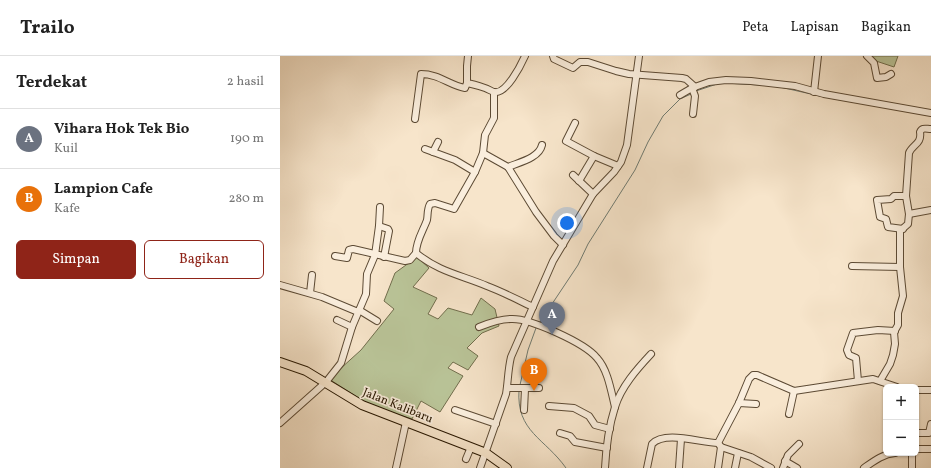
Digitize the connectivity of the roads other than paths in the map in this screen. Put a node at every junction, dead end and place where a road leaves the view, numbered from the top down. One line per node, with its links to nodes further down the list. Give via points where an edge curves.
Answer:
1 (468, 56): 9 (street)
2 (526, 56): 11 (street, via 505,88)
3 (553, 56): 7 (street, via 554,59 573,68 580,62 588,62 616,71)
4 (639, 56): 7 (street)
5 (818, 56): 12 (street)
6 (866, 56): 8 (street, via 874,63 877,78 886,78)
7 (637, 74): 10 (street, via 686,79); 25 (street, via 627,145)
8 (891, 74)
9 (467, 83): 11 (street); 16 (street, via 465,88 439,77 421,74)
10 (694, 89): 12 (street, via 709,82 726,80 779,83); 13 (street); 15 (street)
11 (494, 92): 23 (street, via 494,118 485,135)
12 (814, 92): 14 (street)
13 (680, 95)
14 (931, 113)
15 (693, 114)
16 (415, 119)
17 (575, 123): 24 (street, via 566,142)
18 (931, 129): 31 (street, via 921,130 917,145 910,152)
19 (438, 142): 22 (street)
20 (542, 145): 26 (street, via 538,154)
21 (425, 149): 22 (street)
22 (433, 152): 27 (street, via 455,160)
23 (483, 153): 26 (street); 27 (street)
24 (594, 156): 25 (street); 29 (street)
25 (618, 166): 30 (street)
26 (508, 167): 37 (street, via 536,212)
27 (475, 172): 38 (street, via 454,209 430,204)
28 (573, 175): 29 (street)
29 (579, 181): 30 (street)
30 (593, 194): 37 (street)
31 (906, 196): 34 (street); 36 (street, via 877,200 880,217 886,219 888,227)
32 (380, 207): 35 (street)
33 (931, 210): 34 (street)
34 (909, 214): 36 (street, via 908,224)
35 (379, 226): 39 (street); 41 (street, via 389,231)
36 (903, 229): 43 (street, via 900,231)
37 (563, 245): 47 (street, via 553,261)
38 (416, 254): 41 (street, via 407,261); 47 (street, via 441,269 487,285)
39 (374, 255): 40 (street, via 351,249 346,258); 41 (street); 48 (street, via 367,274 366,294)
40 (335, 256)
41 (384, 257)
42 (852, 266): 43 (street)
43 (900, 267): 54 (street, via 903,296)
44 (312, 275): 46 (street)
45 (280, 285): 46 (street)
46 (310, 293): 48 (street)
47 (533, 307): 51 (street)
48 (358, 311): 50 (street); 52 (street)
49 (337, 320): 52 (street)
50 (377, 321)
51 (528, 321): 53 (street, via 500,320); 61 (street, via 508,367); 70 (street, via 558,332 589,349 608,378)
52 (352, 327): 59 (street, via 341,363)
53 (479, 327)
54 (895, 331): 57 (street, via 853,333 847,350 849,355 856,358); 58 (street, via 890,364)
55 (651, 354): 70 (street, via 631,376)
56 (280, 362): 59 (main road, Jalan Kalibaru, via 306,371)
57 (858, 381): 58 (street); 64 (street)
58 (880, 381): 60 (street)
59 (326, 382): 74 (main road, Jalan Kalibaru, via 362,405); 75 (street)
60 (888, 384)
61 (510, 388): 63 (street); 76 (street)
62 (539, 388): 63 (street)
63 (523, 389): 72 (street)
64 (794, 390): 67 (street, via 758,375 748,379); 73 (street)
65 (919, 390): 66 (street)
66 (931, 390)
67 (739, 403): 68 (street); 83 (street)
68 (756, 404)
69 (549, 406): 78 (street, via 574,408 589,416 595,425)
70 (615, 407): 78 (street)
71 (455, 410): 76 (street)
72 (524, 410)
73 (789, 414)
74 (406, 422): 84 (main road, Jalan Kalibaru); 94 (street)
75 (280, 423)
76 (496, 424): 88 (street)
77 (931, 424): 80 (street, via 929,433)
78 (610, 429): 85 (street)
79 (560, 433): 85 (street, via 570,436 575,442)
80 (919, 434)
81 (682, 439): 83 (street); 98 (street, via 655,441); 99 (street)
82 (798, 444): 93 (street)
83 (720, 445): 89 (street); 100 (street)
84 (470, 447): 88 (main road, Jalan Kalibaru); 92 (street)
85 (607, 448): 97 (street)
86 (919, 449): 87 (street)
87 (931, 449)
88 (486, 453): 95 (street); 96 (main road, Jalan Kalibaru)
89 (738, 453): 101 (street); 102 (street)
90 (883, 456): 105 (street)
91 (912, 456): 106 (street)
92 (466, 459)
93 (785, 460): 103 (street); 104 (street)
94 (396, 468)
95 (480, 468)
96 (507, 468)
97 (605, 468)
98 (647, 468)
99 (679, 468)
100 (718, 468)
101 (735, 468)
102 (771, 468)
103 (783, 468)
104 (797, 468)
105 (864, 468)
106 (912, 468)

